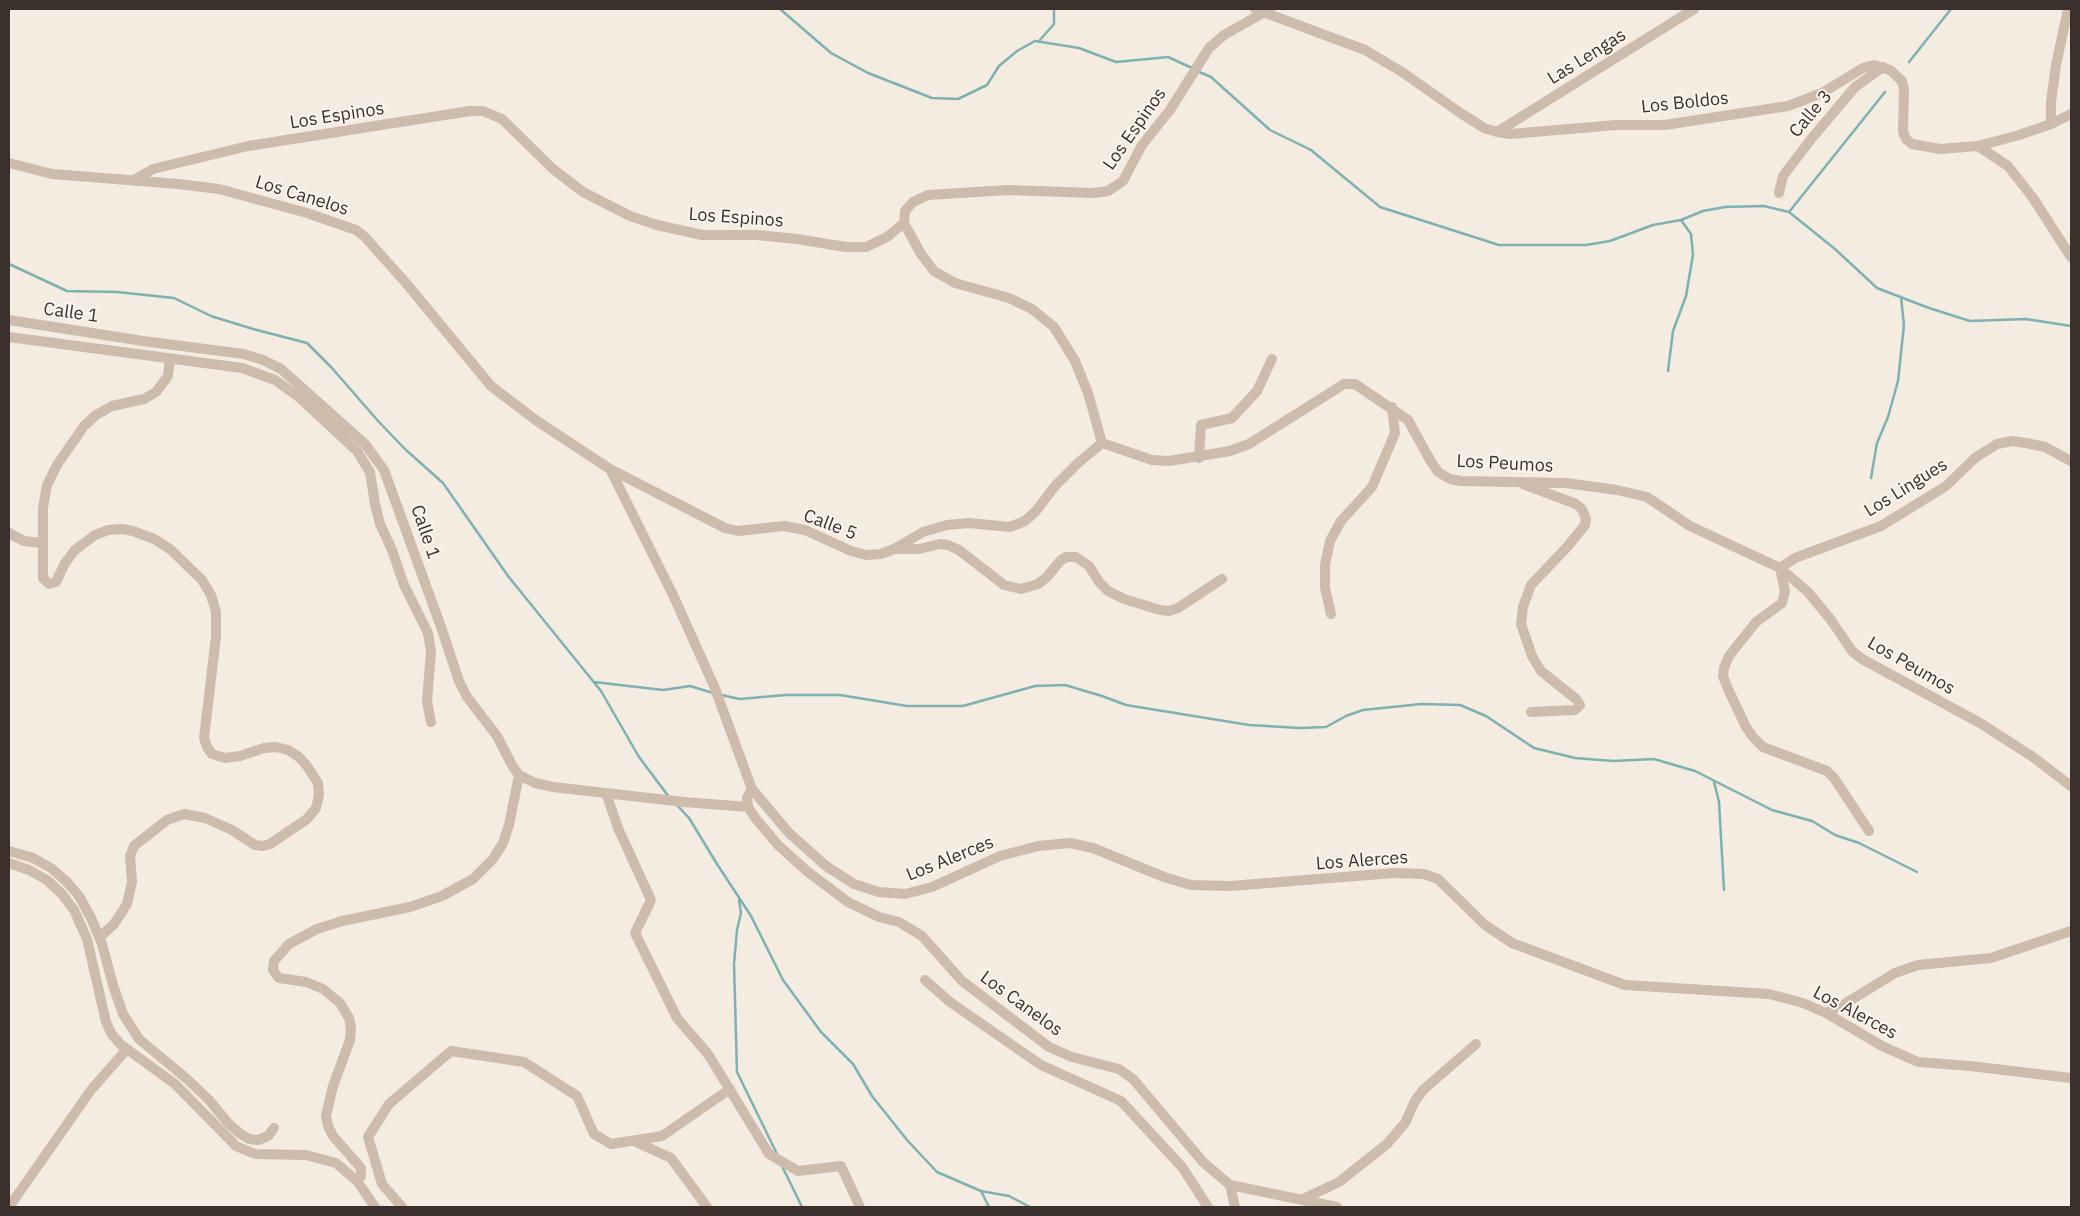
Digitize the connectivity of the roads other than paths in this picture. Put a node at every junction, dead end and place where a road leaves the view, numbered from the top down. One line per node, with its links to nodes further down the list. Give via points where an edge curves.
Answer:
1 (1255, 9): 4 (street, Los Boldos)
2 (1694, 9): 8 (street, Las Lengas)
3 (2068, 9): 7 (street, via 2056,65)
4 (1268, 10): 8 (street, Los Boldos, via 1365,50 1484,128); 13 (street, Los Espinos, via 1224,35 1209,48 1170,110 1142,145 1122,181 1108,191 1008,190 928,194 905,211)
5 (1883, 67): 8 (street, Los Boldos, via 1863,68 1822,93 1788,106 1665,125 1616,125 1510,134); 9 (street, via 1902,81 1902,125 1906,139 1912,144 1940,149); 12 (street, Calle 3, via 1855,88 1812,138 1783,176)
6 (2071, 114): 7 (street)
7 (2051, 124): 9 (street)
8 (1497, 132)
9 (1978, 146): 14 (street, via 2008,166)
10 (9, 163): 11 (street, Los Canelos, via 52,174)
11 (134, 180): 13 (street, Los Espinos, via 153,170 248,146 483,111 502,119 553,169 583,192 630,216 657,225 702,235 757,235 866,247 887,237); 23 (street, Los Canelos, via 218,189 356,230 406,283 491,386)
12 (1779, 193)
13 (904, 223): 20 (street, via 934,270 956,283 1009,298 1032,309 1054,327 1075,361)
14 (2071, 257)
15 (9, 320): 33 (street, Calle 1, via 244,354 272,364 296,382 365,444 384,470 458,681 497,736)
16 (9, 337): 17 (street)
17 (170, 359): 26 (street, via 168,376 156,392 136,402 104,410 79,432 47,485 42,508); 32 (street, via 242,368 270,377 292,391 363,458 372,479 380,524 406,590 428,633 427,701)
18 (1272, 359): 21 (street, via 1257,391 1232,418 1201,425)
19 (1392, 407): 21 (street, Los Peumos, via 1355,384 1344,384 1250,444); 24 (street, Los Peumos, via 1408,420 1438,472 1461,481); 30 (street, via 1395,433 1376,480 1341,521 1330,542 1325,588)
20 (1102, 443): 21 (street, Los Peumos, via 1152,460 1169,462); 27 (street, Calle 5, via 1078,463 1024,521 1010,527 968,523 947,525 923,532)
21 (1199, 458)
22 (2071, 461): 28 (street, Los Lingues, via 2045,447 2026,442 1997,444 1975,458 1946,486 1881,526 1795,558)
23 (610, 469): 27 (street, Calle 5, via 738,532 784,526 805,530 866,555); 35 (street, via 714,686)
24 (1513, 481): 28 (street, Los Peumos, via 1566,483 1647,497 1690,526); 31 (street, via 1576,504 1586,519 1568,546 1531,585 1521,624 1532,656 1541,670 1580,705 1575,710)
25 (9, 533): 26 (street, via 24,541)
26 (42, 543): 42 (street, via 43,578 49,584 56,582 65,563 82,544 108,530 122,529 144,535 164,545 186,563 207,587 216,612 204,738 206,747 212,754 225,758 264,748 283,748 299,757 318,784 318,801 312,814 267,846 255,845 205,818 184,814 167,820 131,851 131,890 127,904 114,924)
27 (894, 549): 29 (street, via 948,544 1004,585 1021,589 1038,584 1066,557 1076,558 1089,566 1108,591 1124,600 1169,611)
28 (1780, 568): 34 (street, Los Peumos, via 1808,592 1862,660 1980,723); 38 (street, via 1785,597 1782,603 1756,622 1729,656 1724,668 1728,689 1746,727 1763,747 1827,770)
29 (1222, 579)
30 (1331, 614)
31 (1531, 712)
32 (431, 722)
33 (519, 775): 36 (street, via 544,785); 51 (street, via 503,843 494,859 473,879 442,896 410,907 317,929 289,944 274,961 277,976 323,989 340,1004 349,1018 350,1040 326,1116 333,1136 361,1168)
34 (2071, 786)
35 (752, 789): 37 (street, via 747,798); 44 (street, Los Alerces, via 789,833 826,866 854,884 879,892 905,894 932,887 1000,856 1038,846 1070,843 1093,848 1164,878 1191,885 1230,886 1394,873 1424,874 1438,878 1496,934 1599,977 1625,985 1769,994)
36 (606, 793): 37 (street); 48 (street, via 618,828 652,900 635,933 677,1018 708,1054)
37 (748, 806): 52 (street, Los Canelos, via 778,846 808,872 848,902 879,917 900,922 922,936 962,981 1049,1047 1072,1057 1119,1069 1133,1079 1203,1162)
38 (1869, 831)
39 (9, 851): 42 (street, via 42,862 66,881 84,905)
40 (9, 863): 46 (street, via 47,880 74,910 87,938 106,1022 115,1039)
41 (2071, 931): 44 (street, via 1992,958 1918,965 1895,973)
42 (100, 937): 49 (street, via 118,999 139,1039 187,1079 239,1133 258,1140 268,1136)
43 (925, 980): 59 (street, via 950,1002 1042,1065 1120,1101 1182,1167)
44 (1826, 1013): 47 (street, Los Alerces, via 1888,1049 1918,1062)
45 (1476, 1044): 53 (street, via 1422,1090 1405,1122 1387,1144 1339,1182)
46 (126, 1049): 51 (street, via 176,1084 236,1146 262,1155 306,1155 324,1159 336,1163); 54 (street, via 91,1090)
47 (2071, 1078)
48 (730, 1089): 50 (street, via 662,1136); 58 (street, via 769,1154 798,1171 841,1166)
49 (274, 1128)
50 (633, 1140): 56 (street, via 611,1144 594,1134 577,1096 524,1062 451,1051 389,1104 368,1137 382,1184); 57 (street, via 671,1158)
51 (357, 1181): 55 (street)
52 (1230, 1185): 53 (street, Los Canelos); 60 (street)
53 (1303, 1199): 61 (street, Los Canelos)
54 (9, 1207)
55 (374, 1207)
56 (402, 1207)
57 (707, 1207)
58 (860, 1207)
59 (1208, 1207)
60 (1235, 1207)
61 (1337, 1207)

